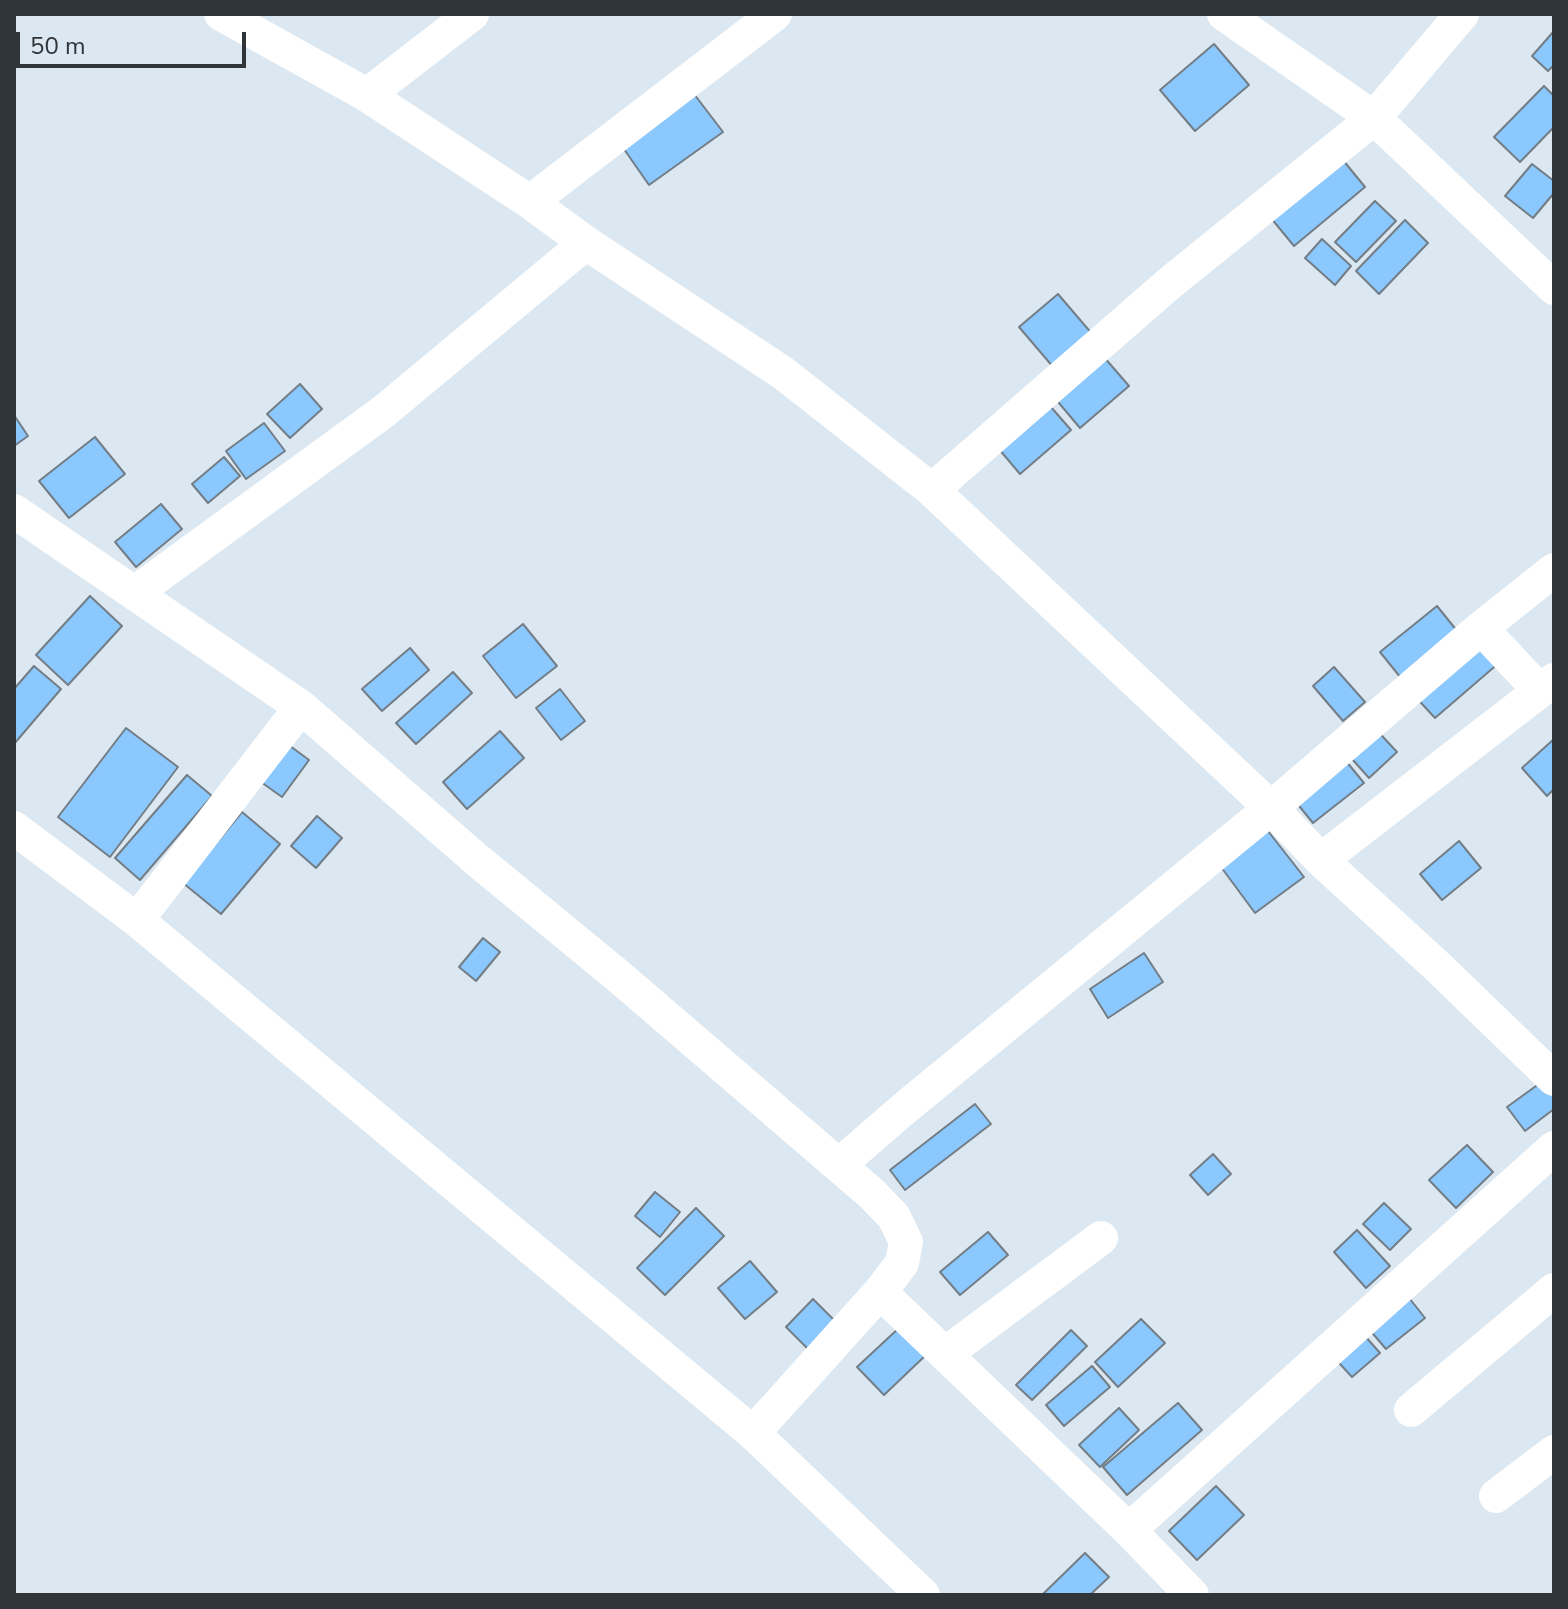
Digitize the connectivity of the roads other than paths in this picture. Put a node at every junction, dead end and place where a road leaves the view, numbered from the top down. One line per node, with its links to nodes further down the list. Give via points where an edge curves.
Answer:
1 (221, 14): 6 (street)
2 (472, 14): 6 (street)
3 (775, 14): 8 (street)
4 (1224, 14): 7 (street)
5 (1462, 14): 7 (street)
6 (367, 95): 8 (street)
7 (1374, 118): 10 (street); 11 (street, via 1171,282)
8 (530, 202): 9 (street)
9 (586, 243): 11 (street, via 783,373); 14 (street, via 383,412)
10 (1554, 288)
11 (932, 490): 18 (street)
12 (14, 511): 14 (street)
13 (1554, 570): 15 (street)
14 (136, 592): 17 (street)
15 (1481, 628): 16 (street); 18 (street)
16 (1547, 685): 20 (street)
17 (301, 707): 21 (street); 24 (street)
18 (1271, 808): 20 (street); 24 (street)
19 (14, 828): 21 (street)
20 (1321, 860): 22 (street)
21 (137, 920): 30 (street)
22 (1554, 1079)
23 (1554, 1148): 33 (street)
24 (839, 1165): 27 (street, via 894,1217 906,1242 902,1263)
25 (1101, 1238): 28 (street)
26 (1554, 1290): 29 (street)
27 (880, 1292): 28 (street); 30 (street)
28 (945, 1354): 33 (street)
29 (1411, 1410)
30 (753, 1433): 34 (street)
31 (1554, 1452): 32 (street)
32 (1496, 1496)
33 (1129, 1530): 35 (street)
34 (923, 1595)
35 (1192, 1595)

